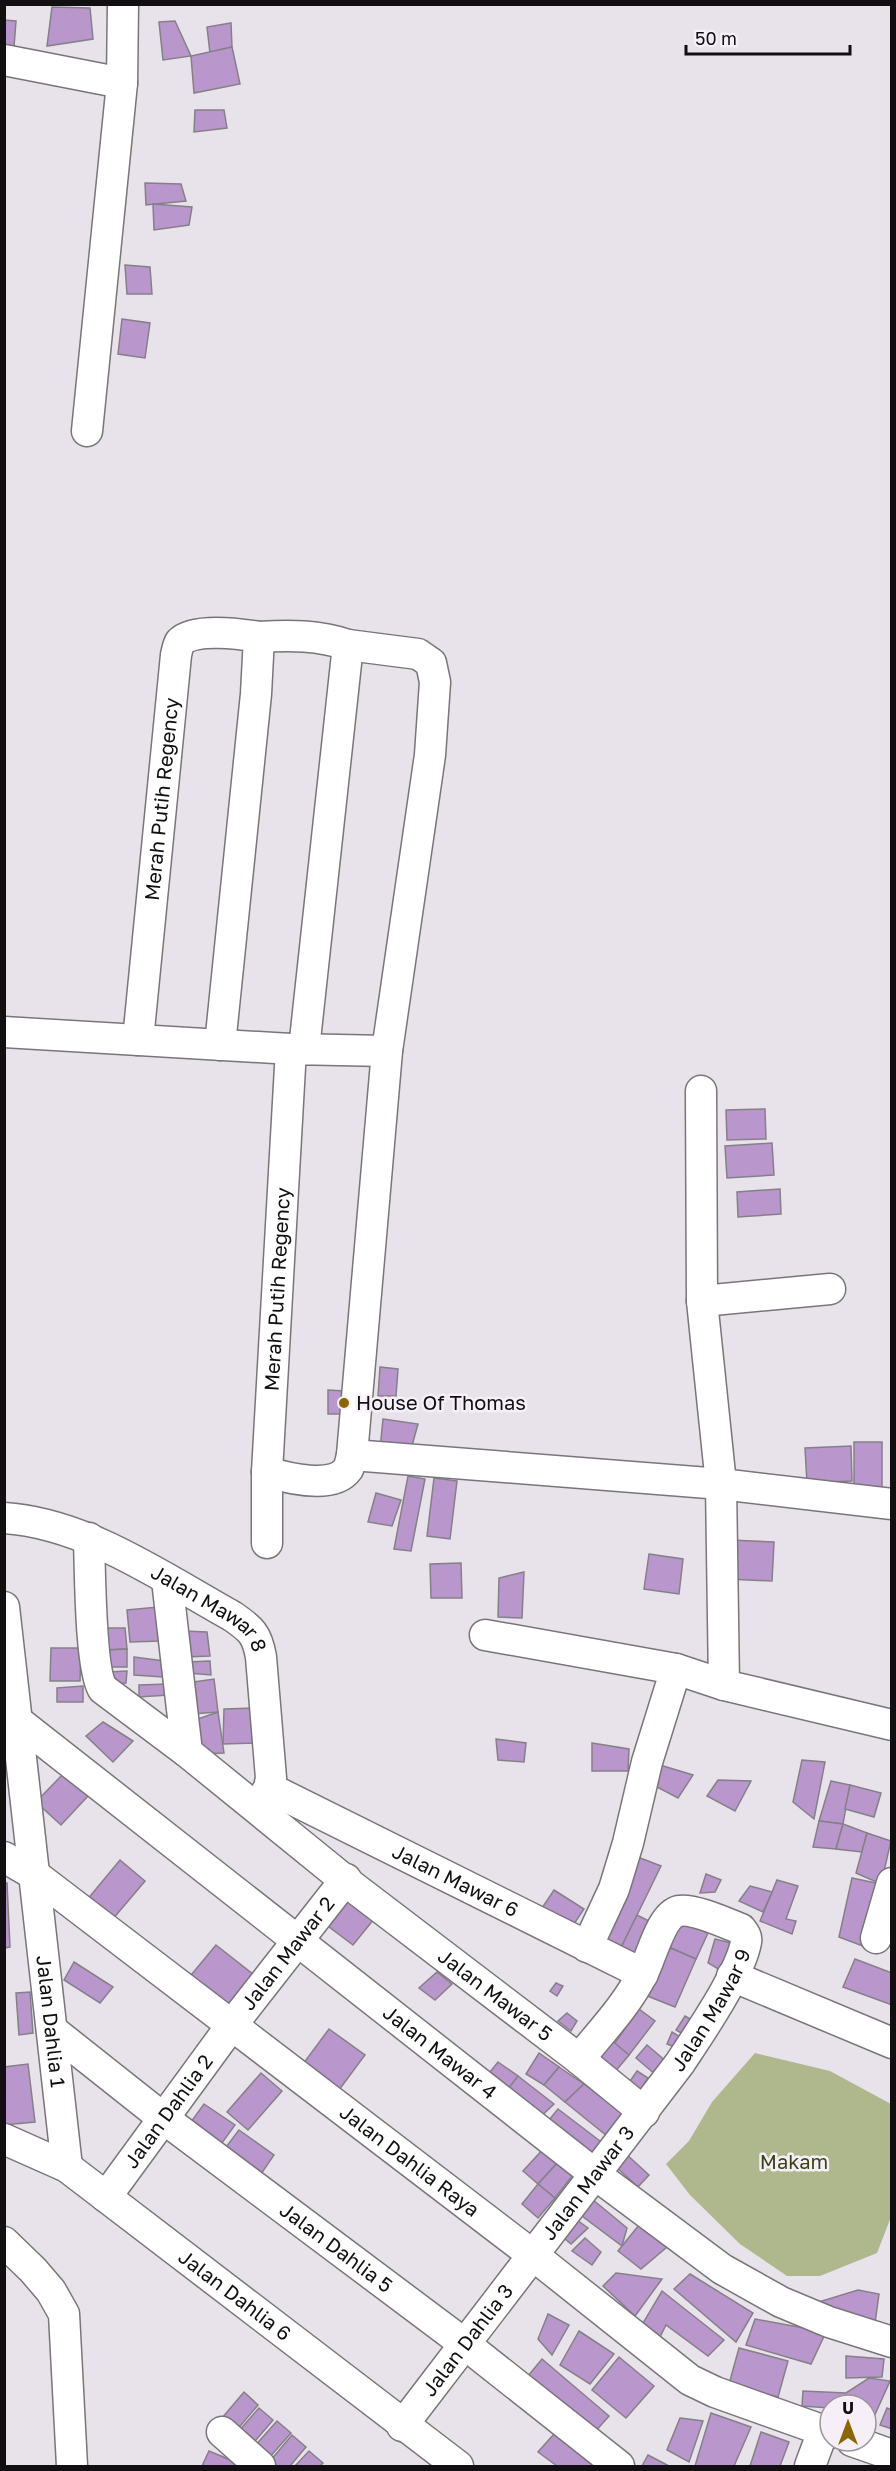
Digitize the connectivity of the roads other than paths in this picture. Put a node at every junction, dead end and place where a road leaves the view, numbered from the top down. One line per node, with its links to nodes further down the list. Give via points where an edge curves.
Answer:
1 (123, 4): 3 (street)
2 (4, 60): 3 (street)
3 (122, 83): 4 (street)
4 (87, 431)
5 (259, 637): 6 (street, Merah Putih Regency, via 295,635 328,638); 8 (street, Merah Putih Regency, via 193,634 180,642 176,655); 9 (street)
6 (348, 645): 10 (street, Merah Putih Regency); 11 (street, Merah Putih Regency, via 418,654 431,663 435,682 430,755)
7 (4, 1032): 8 (street)
8 (138, 1040): 9 (street)
9 (220, 1045): 10 (street)
10 (297, 1049): 11 (street); 16 (street, Merah Putih Regency)
11 (387, 1051): 15 (street, Merah Putih Regency)
12 (701, 1091): 14 (street)
13 (830, 1289): 14 (street)
14 (702, 1300): 17 (street)
15 (352, 1455): 16 (street, via 347,1470 320,1481); 17 (street)
16 (267, 1472): 21 (street, Merah Putih Regency)
17 (721, 1484): 18 (street); 26 (street)
18 (891, 1504)
19 (4, 1518): 20 (street, Jalan Mawar 8, via 45,1523)
20 (89, 1538): 22 (street, Jalan Mawar 8); 29 (street, via 98,1683)
21 (267, 1543)
22 (167, 1580): 29 (street); 30 (street, Jalan Mawar 8, via 232,1616 258,1639 271,1769)
23 (4, 1607): 27 (street, Jalan Dahlia 1)
24 (485, 1635): 25 (street)
25 (676, 1669): 26 (street); 37 (street, via 614,1889)
26 (724, 1685): 28 (street)
27 (15, 1719): 32 (street, Jalan Dahlia 1); 36 (street, Jalan Mawar 4)
28 (891, 1725)
29 (187, 1752): 30 (street)
30 (263, 1797): 33 (street, Jalan Mawar 5); 37 (street, Jalan Mawar 6)
31 (4, 1857): 32 (street, Jalan Dahlia Raya)
32 (35, 1875): 40 (street, Jalan Dahlia Raya); 41 (street, Jalan Dahlia 1)
33 (346, 1879): 36 (street, Jalan Mawar 2); 43 (street, Jalan Mawar 5)
34 (891, 1883): 35 (street)
35 (876, 1938)
36 (297, 1941): 40 (street, Jalan Mawar 2); 48 (street, Jalan Mawar 4)
37 (587, 1947): 38 (street, Jalan Mawar 6)
38 (643, 1974): 39 (street, Jalan Mawar 9, via 667,1918 679,1911 741,1929 746,1935); 43 (street, Jalan Mawar 9)
39 (732, 1976): 42 (street); 44 (street, Jalan Mawar 9, via 704,2027)
40 (231, 2026): 45 (street, Jalan Dahlia 2); 51 (street, Jalan Dahlia Raya)
41 (52, 2030): 45 (street, Jalan Dahlia 5); 47 (street, Jalan Dahlia 1)
42 (891, 2043)
43 (579, 2059): 44 (street, Jalan Mawar 5)
44 (644, 2112): 48 (street, Jalan Mawar 3)
45 (163, 2118): 49 (street, Jalan Dahlia 2); 53 (street, Jalan Dahlia 5)
46 (4, 2139): 47 (street, Jalan Dahlia 6)
47 (68, 2167): 49 (street, Jalan Dahlia 6)
48 (596, 2175): 51 (street, Jalan Mawar 3); 52 (street, Jalan Mawar 4, via 753,2288 829,2322)
49 (106, 2197): 54 (street, Jalan Dahlia 6)
50 (4, 2242): 58 (street, via 51,2291 64,2314)
51 (534, 2256): 53 (street, Jalan Dahlia 3); 55 (street, Jalan Dahlia Raya, via 690,2380)
52 (891, 2342)
53 (466, 2345): 54 (street, Jalan Dahlia 3); 61 (street, Jalan Dahlia 5)
54 (402, 2426): 60 (street, Jalan Dahlia 6)
55 (818, 2429)
56 (222, 2432): 59 (street)
57 (818, 2449): 62 (street)
58 (72, 2466)
59 (258, 2466)
60 (458, 2466)
61 (619, 2466)
62 (810, 2466)

